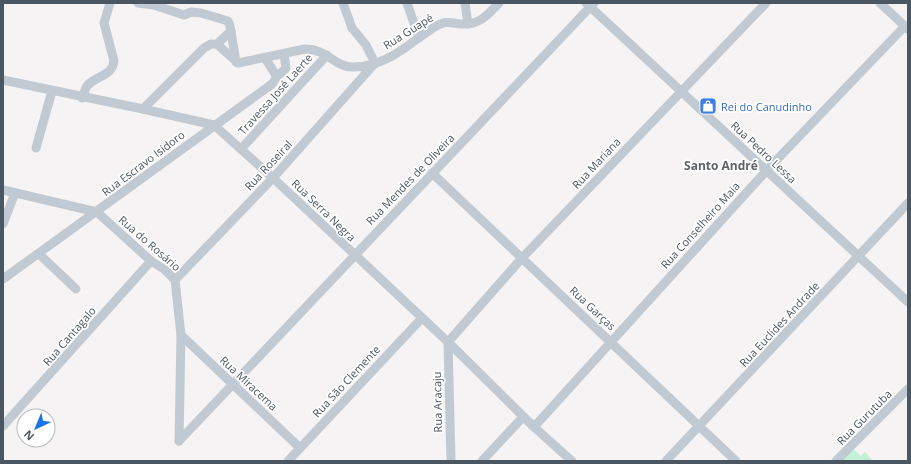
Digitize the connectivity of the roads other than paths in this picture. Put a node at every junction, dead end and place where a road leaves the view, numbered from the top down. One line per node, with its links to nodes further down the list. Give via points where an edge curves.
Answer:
1 (110, 3): 26 (street, via 104,23 114,67 88,85)
2 (138, 3): 11 (street, via 184,14)
3 (195, 3): 11 (street)
4 (343, 3): 21 (street, via 352,28 366,45)
5 (407, 3): 15 (street)
6 (465, 3): 12 (street)
7 (499, 3): 12 (street, Rua Guapé, via 480,22)
8 (766, 3): 24 (street, Rua Mariana)
9 (880, 3): 13 (street)
10 (590, 4): 24 (street, Rua Pedro Lessa); 32 (street, Rua Mendes de Oliveira)
11 (191, 12): 14 (street, via 228,21)
12 (468, 24): 15 (street, Rua Guapé, via 444,23)
13 (906, 28): 31 (street, Rua Conselheiro Maia)
14 (231, 31): 16 (street); 20 (street)
15 (419, 38): 21 (street, Rua Guapé, via 399,53)
16 (216, 44): 20 (street); 27 (street, via 204,48)
17 (284, 54): 18 (street, Rua Guapé, via 314,49); 19 (street, Rua Guapé); 22 (street, Rua Escravo Isidoro, via 286,68)
18 (327, 55): 21 (street, Rua Guapé, via 348,67 356,68); 30 (street, Travessa José Laerte)
19 (265, 58): 20 (street, Rua Guapé); 22 (street)
20 (236, 62)
21 (375, 63): 33 (street, Rua Roseiral)
22 (276, 77): 28 (street, Rua Escravo Isidoro, via 272,84)
23 (3, 80): 25 (street, Rua Serra Negra)
24 (680, 90): 31 (street, Rua Pedro Lessa); 42 (street, Rua Mariana)
25 (52, 91): 26 (street, Rua Serra Negra); 29 (street)
26 (82, 98): 27 (street, Rua Serra Negra)
27 (143, 109): 28 (street, Rua Serra Negra)
28 (214, 125): 30 (street, Rua Serra Negra); 37 (street, Rua Escravo Isidoro)
29 (36, 148)
30 (241, 149): 33 (street, Rua Serra Negra)
31 (767, 170): 41 (street, Rua Pedro Lessa); 50 (street, Rua Conselheiro Maia)
32 (432, 173): 40 (street, Rua Mendes de Oliveira); 42 (street, Rua Garças)
33 (273, 178): 40 (street, Rua Serra Negra); 45 (street, Rua Roseiral)
34 (3, 190): 35 (street, Rua do Rosário)
35 (15, 193): 37 (street, Rua do Rosário); 38 (street)
36 (908, 202): 41 (street, Rua Euclides Andrade)
37 (97, 212): 39 (street, Rua Escravo Isidoro); 43 (street, Rua do Rosário)
38 (3, 224)
39 (39, 254): 44 (street, Rua Escravo Isidoro); 46 (street)
40 (354, 255): 48 (street, Rua Serra Negra); 52 (street, Rua Mendes de Oliveira)
41 (859, 257): 47 (street, Rua Pedro Lessa); 56 (street, Rua Euclides Andrade)
42 (522, 258): 50 (street, Rua Garças); 51 (street, Rua Mariana)
43 (151, 261): 45 (street, Rua do Rosário); 55 (street, Rua Cantagalo)
44 (3, 279)
45 (175, 280): 49 (street, Rua do Rosário)
46 (76, 289)
47 (908, 302)
48 (422, 318): 51 (street, Rua Serra Negra); 59 (street, Rua São Clemente)
49 (181, 335): 52 (street, Rua Miracema); 58 (street, Rua do Rosário)
50 (611, 341): 56 (street, Rua Garças); 57 (street, Rua Conselheiro Maia)
51 (448, 342): 54 (street, Rua Serra Negra); 61 (street, Rua Aracaju)
52 (235, 385): 58 (street, Rua Mendes de Oliveira); 59 (street, Rua Miracema)
53 (906, 395): 66 (street, Rua Gurutuba)
54 (523, 417): 57 (street, Rua Serra Negra); 62 (street)
55 (4, 425)
56 (699, 425): 64 (street, Rua Euclides Andrade); 65 (street, Rua Garças)
57 (534, 427): 63 (street, Rua Serra Negra)
58 (179, 441)
59 (300, 448): 60 (street, Rua São Clemente)
60 (288, 461)
61 (451, 461)
62 (482, 461)
63 (572, 461)
64 (666, 461)
65 (736, 461)
66 (836, 461)

